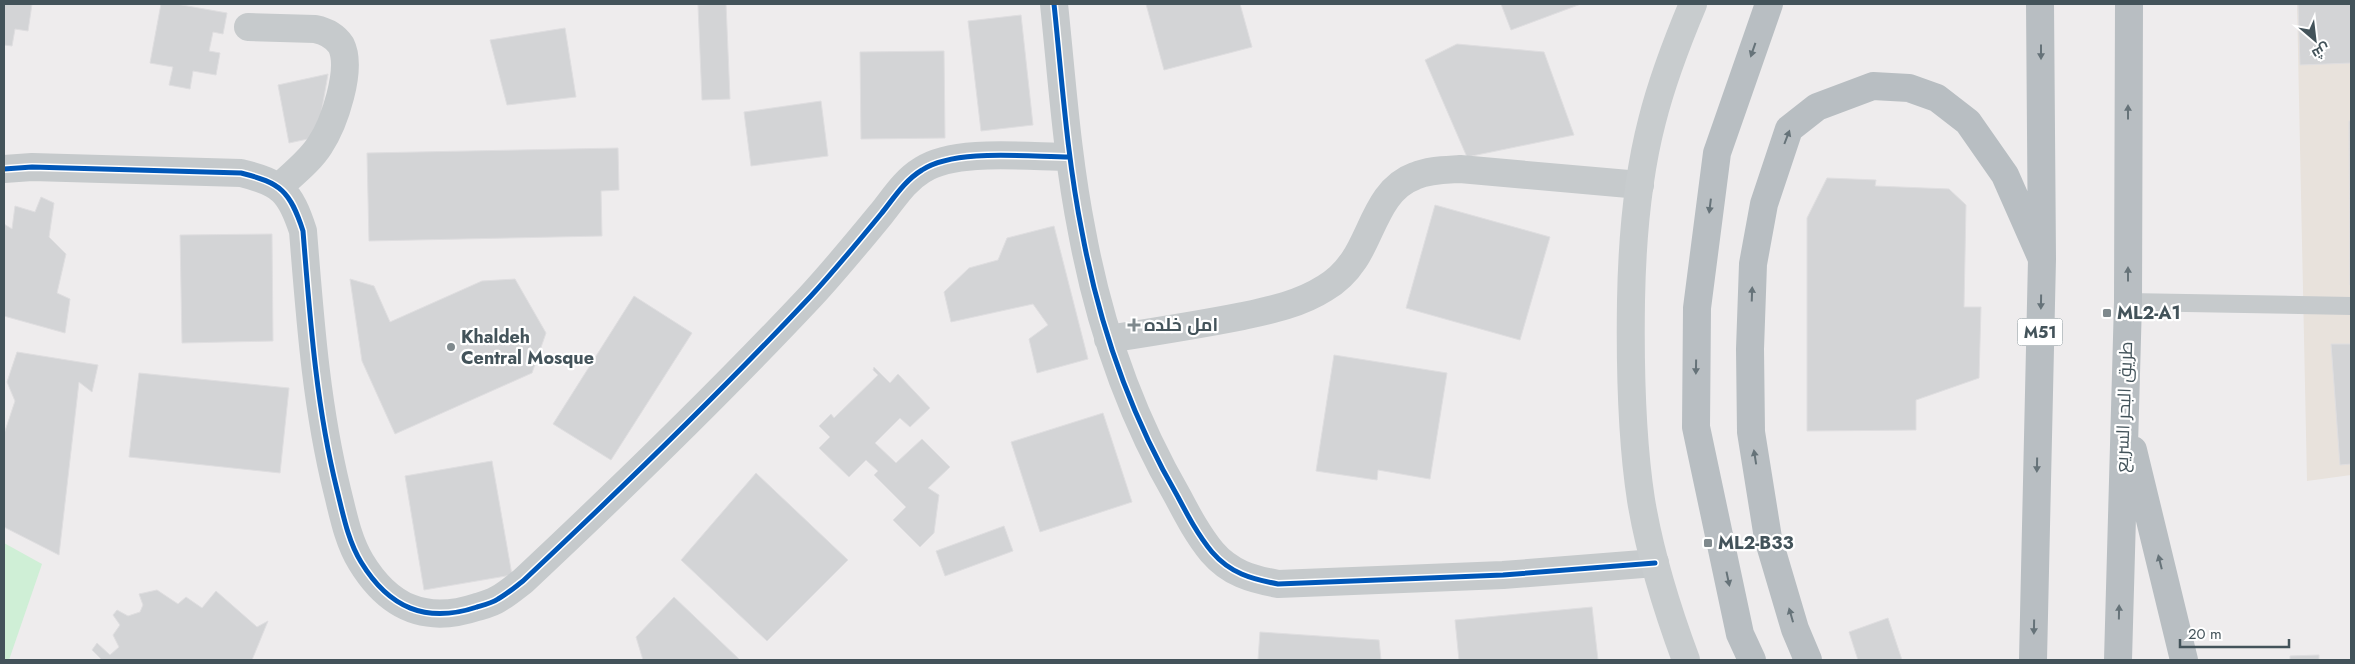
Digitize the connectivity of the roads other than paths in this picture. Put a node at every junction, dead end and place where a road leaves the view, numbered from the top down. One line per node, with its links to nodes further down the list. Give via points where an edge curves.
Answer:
1 (1054, 4): 7 (street)
2 (1693, 4): 9 (street, via 1671,58 1652,122)
3 (1769, 4): 18 (highway, one-way to 18, via 1717,153 1697,308 1696,427 1740,634)
4 (2040, 4): 11 (highway, M51, one-way to 11)
5 (2129, 4): 12 (highway, طريق البحر السريع, one-way to 5)
6 (248, 27): 10 (street, via 325,32 340,45 344,56 344,74 335,116 328,131 308,160)
7 (1070, 157): 10 (street, via 960,156 922,169 904,184 833,272 788,320 675,436 523,582 497,600 465,611 433,615 406,607 377,584 360,561 346,526 321,412 303,230 298,214); 14 (street, via 1082,233)
8 (4, 169): 10 (street, via 241,173)
9 (1640, 185): 14 (street, via 1460,169 1436,170 1413,176 1383,202 1355,259 1342,276 1324,289 1301,301 1274,309); 16 (street, via 1632,262 1630,351 1641,501)
10 (280, 186)
11 (2042, 259): 19 (highway, one-way to 11, via 1795,630 1768,538 1751,432 1753,264 1764,204 1789,130 1817,107 1873,86 1909,88 1937,98 1968,122 2005,175); 20 (highway, M51, one-way to 20)
12 (2128, 302): 13 (lane); 15 (highway, طريق البحر السريع)
13 (2351, 306)
14 (1108, 339): 16 (street, via 1145,434 1192,524 1212,552 1251,579 1278,584 1357,582 1503,575)
15 (2124, 414): 21 (highway, طريق البحر السريع, one-way to 15); 22 (highway, one-way to 15)
16 (1655, 562): 17 (street)
17 (1686, 660)
18 (1752, 660)
19 (1808, 660)
20 (2033, 660)
21 (2118, 660)
22 (2184, 660)

